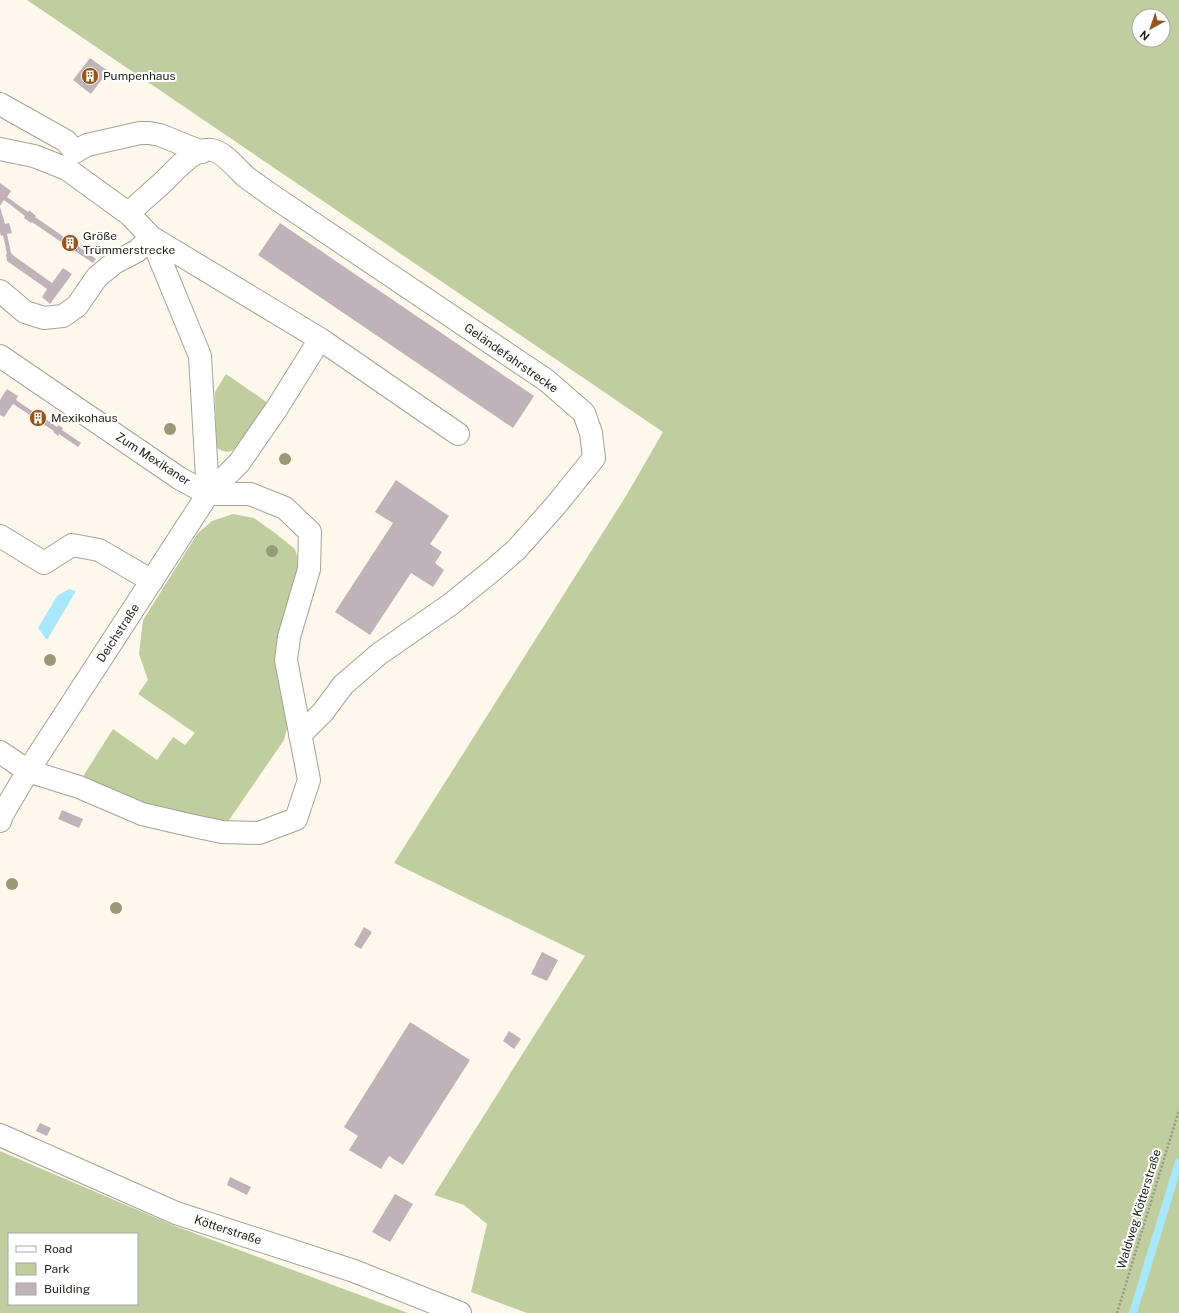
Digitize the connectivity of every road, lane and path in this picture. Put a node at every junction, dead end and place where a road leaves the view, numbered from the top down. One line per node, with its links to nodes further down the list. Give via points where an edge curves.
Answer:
1 (0, 104): 4 (street, via 66,141)
2 (0, 149): 4 (street)
3 (202, 152): 4 (street, Geländefahrstrecke, via 160,135 140,133 87,146); 5 (street, via 190,156); 14 (street, Geländefahrstrecke, via 212,150 222,155 271,195 546,380 584,414 591,433 594,458 516,550 451,604 373,659 343,685 323,712)
4 (71, 160): 5 (street)
5 (129, 214): 6 (street)
6 (151, 236): 7 (street, via 137,250 114,263 97,277 77,306 63,316 44,318 25,312); 8 (street); 11 (street, via 200,356)
7 (0, 291)
8 (320, 339): 10 (street); 11 (street, Deichstraße, via 239,463)
9 (0, 356): 11 (street, Zum Mexikaner, via 179,478)
10 (458, 434)
11 (208, 494): 13 (street, Deichstraße); 14 (street, via 250,494 285,508 310,532 309,569 288,637 286,660)
12 (0, 536): 13 (street, via 44,563 72,545 99,550)
13 (152, 581): 16 (street, Deichstraße)
14 (300, 735): 16 (street, via 309,780 296,819 259,833 222,832 142,814 79,787)
15 (0, 752): 16 (street)
16 (28, 771): 17 (street, Deichstraße)
17 (0, 821)
18 (1179, 1110): 21 (path, Waldweg Kötterstraße)
19 (0, 1135): 20 (street, Kötterstraße, via 176,1213 354,1271)
20 (460, 1313)
21 (1117, 1313)

